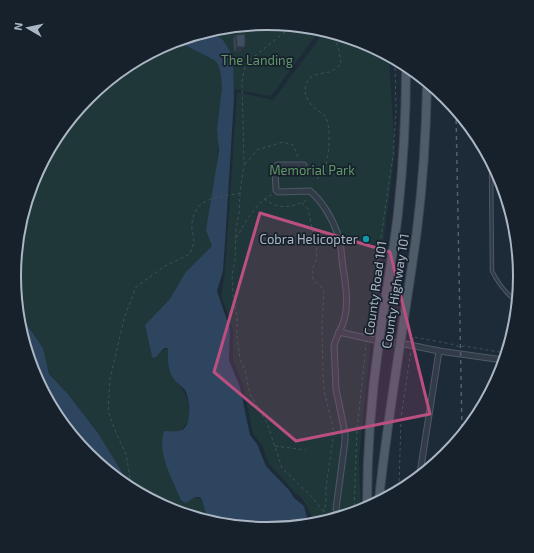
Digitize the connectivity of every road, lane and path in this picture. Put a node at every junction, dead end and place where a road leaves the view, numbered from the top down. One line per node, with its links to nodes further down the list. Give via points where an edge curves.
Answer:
1 (286, 31): 7 (path, via 246,63 242,81)
2 (335, 40): 10 (path, via 341,64 329,72 312,76 307,83 305,94 309,102 325,115 327,122 328,158 324,171)
3 (395, 66): 19 (path, via 396,112 393,155)
4 (406, 73): 20 (main road, County Road 101, via 399,203)
5 (427, 90): 21 (main road, County Highway 101, via 419,207)
6 (298, 157): 7 (path, via 293,145 283,142 257,150)
7 (244, 164): 12 (path)
8 (304, 165): 11 (street, via 277,165)
9 (491, 175): 17 (lane, via 492,271 504,291)
10 (317, 179)
11 (277, 191): 13 (street, via 306,190); 14 (path)
12 (240, 193): 16 (path); 29 (path, via 203,202 195,209 191,224 194,241 190,254 166,266 136,287 124,319 110,379 108,411 126,454)
13 (315, 196): 15 (path); 18 (street, via 337,231 340,243 347,305)
14 (263, 199): 15 (path, via 278,206); 16 (path, via 255,206)
15 (302, 203): 35 (path, via 308,209 316,246 317,258 312,270 313,279 324,294 324,390 334,432)
16 (235, 238): 26 (path, via 232,284 238,347 250,394 267,423)
17 (512, 297)
18 (339, 332): 19 (street); 34 (street, via 334,345 336,389 345,441)
19 (367, 338): 20 (street); 33 (path, via 357,430)
20 (379, 341): 21 (street); 32 (main road, County Road 101, via 371,418)
21 (400, 343): 22 (street); 31 (main road, County Highway 101)
22 (412, 345): 23 (street); 24 (path, via 413,337); 30 (path, via 402,410)
23 (439, 351): 25 (street); 28 (street)
24 (501, 352)
25 (499, 359)
26 (276, 446): 27 (path); 35 (path, via 282,468)
27 (306, 450)
28 (421, 469)
29 (131, 481)
30 (399, 484)
31 (380, 495)
32 (367, 501)
33 (354, 506)
34 (336, 509)
35 (324, 512): 36 (path)
36 (326, 515)

